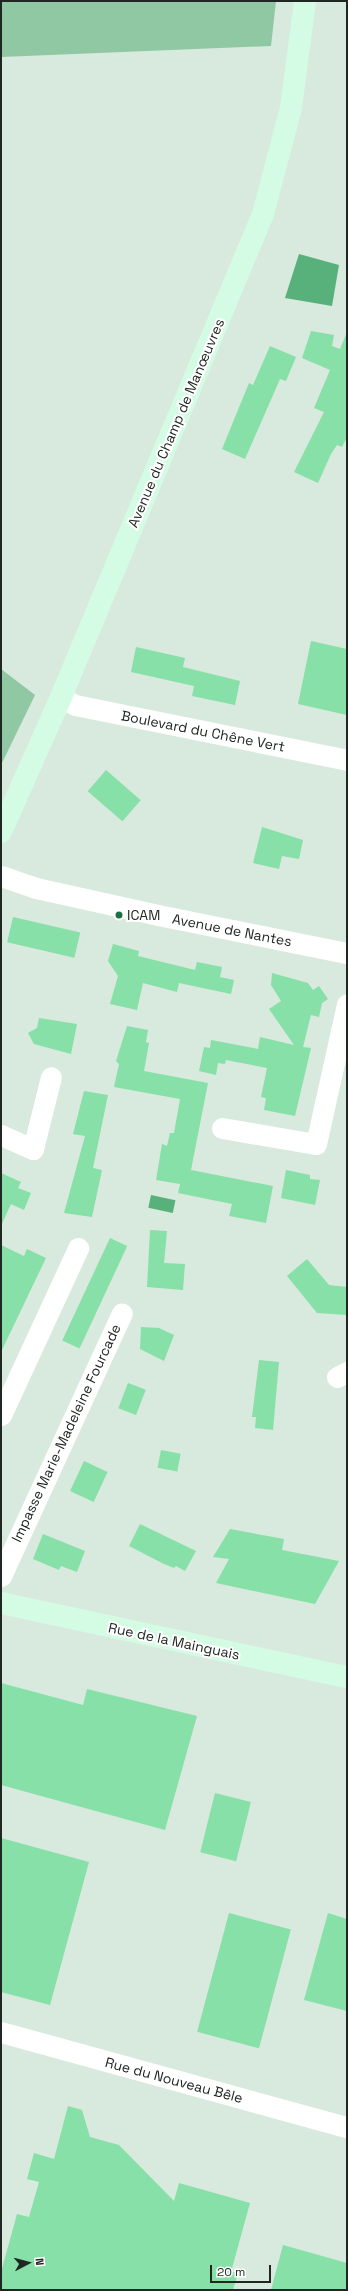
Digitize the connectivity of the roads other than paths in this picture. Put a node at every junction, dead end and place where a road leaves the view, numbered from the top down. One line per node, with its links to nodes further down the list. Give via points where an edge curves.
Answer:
1 (305, 1): 2 (street, Avenue du Champ de Manœuvres, via 291,108 263,214)
2 (61, 697): 3 (street, Boulevard du Chêne Vert, via 75,705); 4 (street, Avenue du Champ de Manœuvres)
3 (347, 760)
4 (1, 832)
5 (1, 876): 6 (street, Avenue de Nantes, via 36,888 112,905)
6 (347, 953)
7 (347, 1004): 9 (street, via 316,1144)
8 (51, 1076): 10 (street, via 33,1149)
9 (222, 1128)
10 (1, 1135)
11 (78, 1248): 13 (street)
12 (122, 1313): 14 (street, Impasse Marie-Madeleine Fourcade)
13 (1, 1415)
14 (1, 1576)
15 (1, 1603): 16 (street, Rue de la Mainguais)
16 (347, 1677)
17 (1, 2032): 18 (street, Rue du Nouveau Bêle)
18 (347, 2127)

